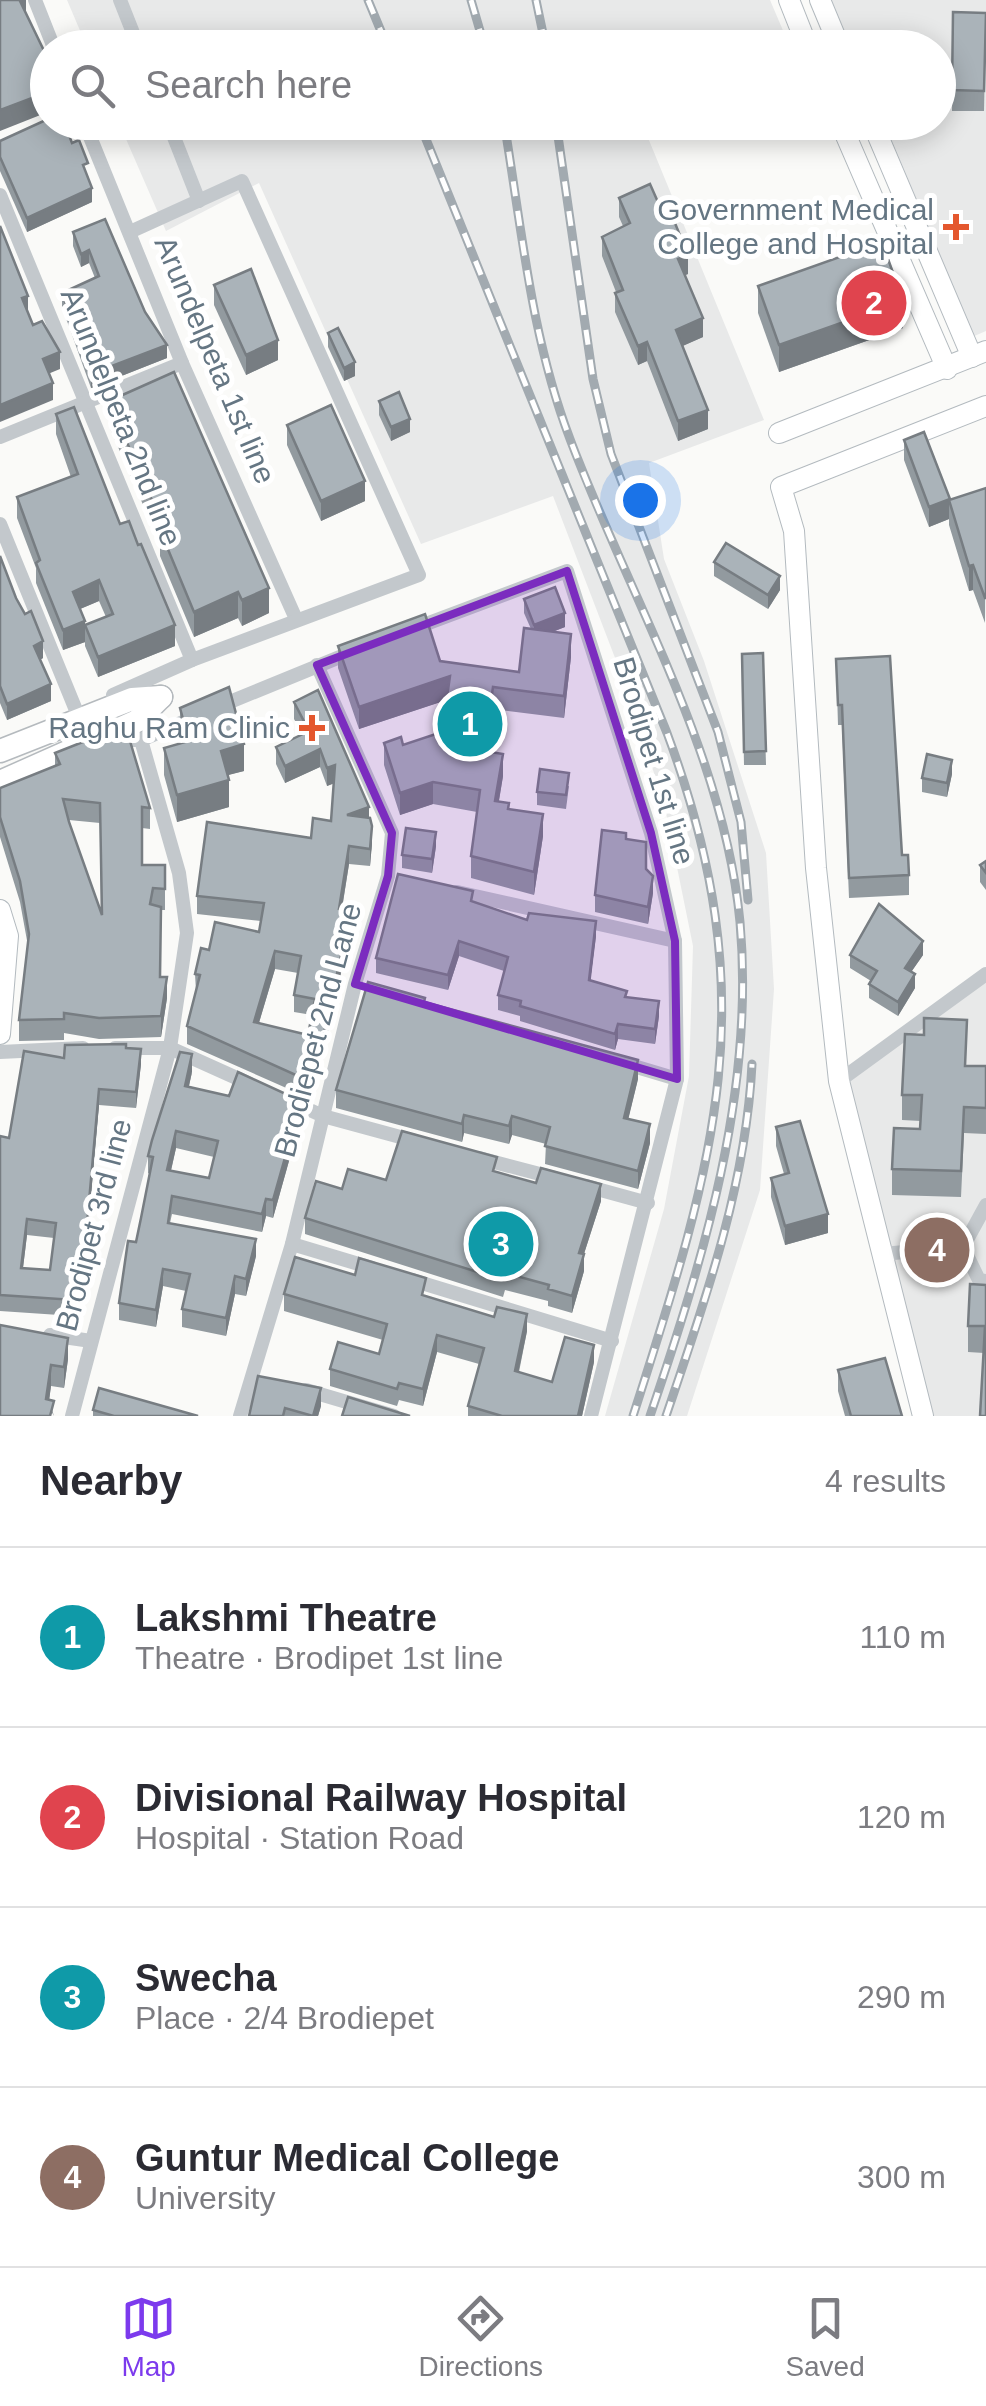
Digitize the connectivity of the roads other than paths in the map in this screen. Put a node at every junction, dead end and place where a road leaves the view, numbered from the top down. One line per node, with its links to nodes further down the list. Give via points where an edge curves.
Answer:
1 (36, 0): 5 (street)
2 (120, 0): 6 (street)
3 (789, 0): 7 (street)
4 (820, 0): 8 (street)
5 (47, 30)
6 (132, 30)
7 (801, 30)
8 (832, 30)
9 (92, 140): 15 (street, Arundelpeta 1st line)
10 (175, 140): 14 (street)
11 (848, 140): 18 (street)
12 (880, 140): 16 (street)
13 (0, 195): 19 (street, Arundelpeta 2nd line)
14 (199, 200): 15 (street); 24 (street, via 242,181 418,575)
15 (132, 231): 17 (street, Arundelpeta 1st line)
16 (979, 354): 18 (street)
17 (182, 363): 19 (street); 24 (street, Arundelpeta 1st line)
18 (947, 369): 21 (street)
19 (84, 401): 22 (street); 27 (street, Arundelpeta 2nd line)
20 (986, 406): 47 (street, via 781,487 794,531 816,868)
21 (779, 434)
22 (0, 437)
23 (0, 524): 29 (street)
24 (296, 619): 27 (street)
25 (400, 634): 38 (street, Brodipet 1st line, via 567,571 651,832)
26 (367, 646): 28 (street)
27 (192, 660): 29 (street)
28 (317, 665): 30 (street); 34 (street, Brodiepet 2nd Lane, via 392,833)
29 (78, 716): 31 (main road, via 161,697 138,721); 32 (main road)
30 (141, 740): 31 (street); 43 (street, Brodipet 3rd line, via 179,874 187,933)
31 (86, 744): 33 (main road)
32 (0, 751)
33 (0, 782)
34 (388, 876): 35 (street); 40 (street, Brodiepet 2nd Lane)
35 (407, 881)
36 (446, 889): 38 (street)
37 (0, 910): 42 (street, via 8,936)
38 (675, 941): 46 (street, Brodipet 1st line)
39 (986, 974): 47 (street)
40 (355, 984): 41 (street); 48 (street, Brodiepet 2nd Lane)
41 (374, 990)
42 (0, 1034)
43 (170, 1048): 44 (street); 48 (street); 60 (street, Brodipet 3rd line)
44 (0, 1052)
45 (602, 1056): 46 (street)
46 (677, 1079): 51 (street, Brodipet 1st line)
47 (839, 1081): 55 (street)
48 (323, 1116): 49 (street); 53 (street, Brodiepet 2nd Lane)
49 (438, 1147)
50 (457, 1152): 51 (street)
51 (648, 1203): 61 (street, Brodipet 1st line)
52 (986, 1205): 54 (street)
53 (292, 1244): 56 (street); 62 (street, Brodiepet 2nd Lane)
54 (963, 1248): 55 (street); 58 (street, via 979,1280)
55 (882, 1254): 69 (street)
56 (386, 1272)
57 (404, 1278): 61 (street)
58 (986, 1281)
59 (36, 1333): 60 (street)
60 (92, 1341): 65 (street, Brodipet 3rd line)
61 (612, 1341): 68 (street, Brodipet 1st line)
62 (252, 1374): 63 (street); 66 (street, Brodiepet 2nd Lane)
63 (270, 1379)
64 (288, 1384): 67 (street)
65 (72, 1416)
66 (240, 1416)
67 (394, 1416)
68 (591, 1416)
69 (923, 1416)

